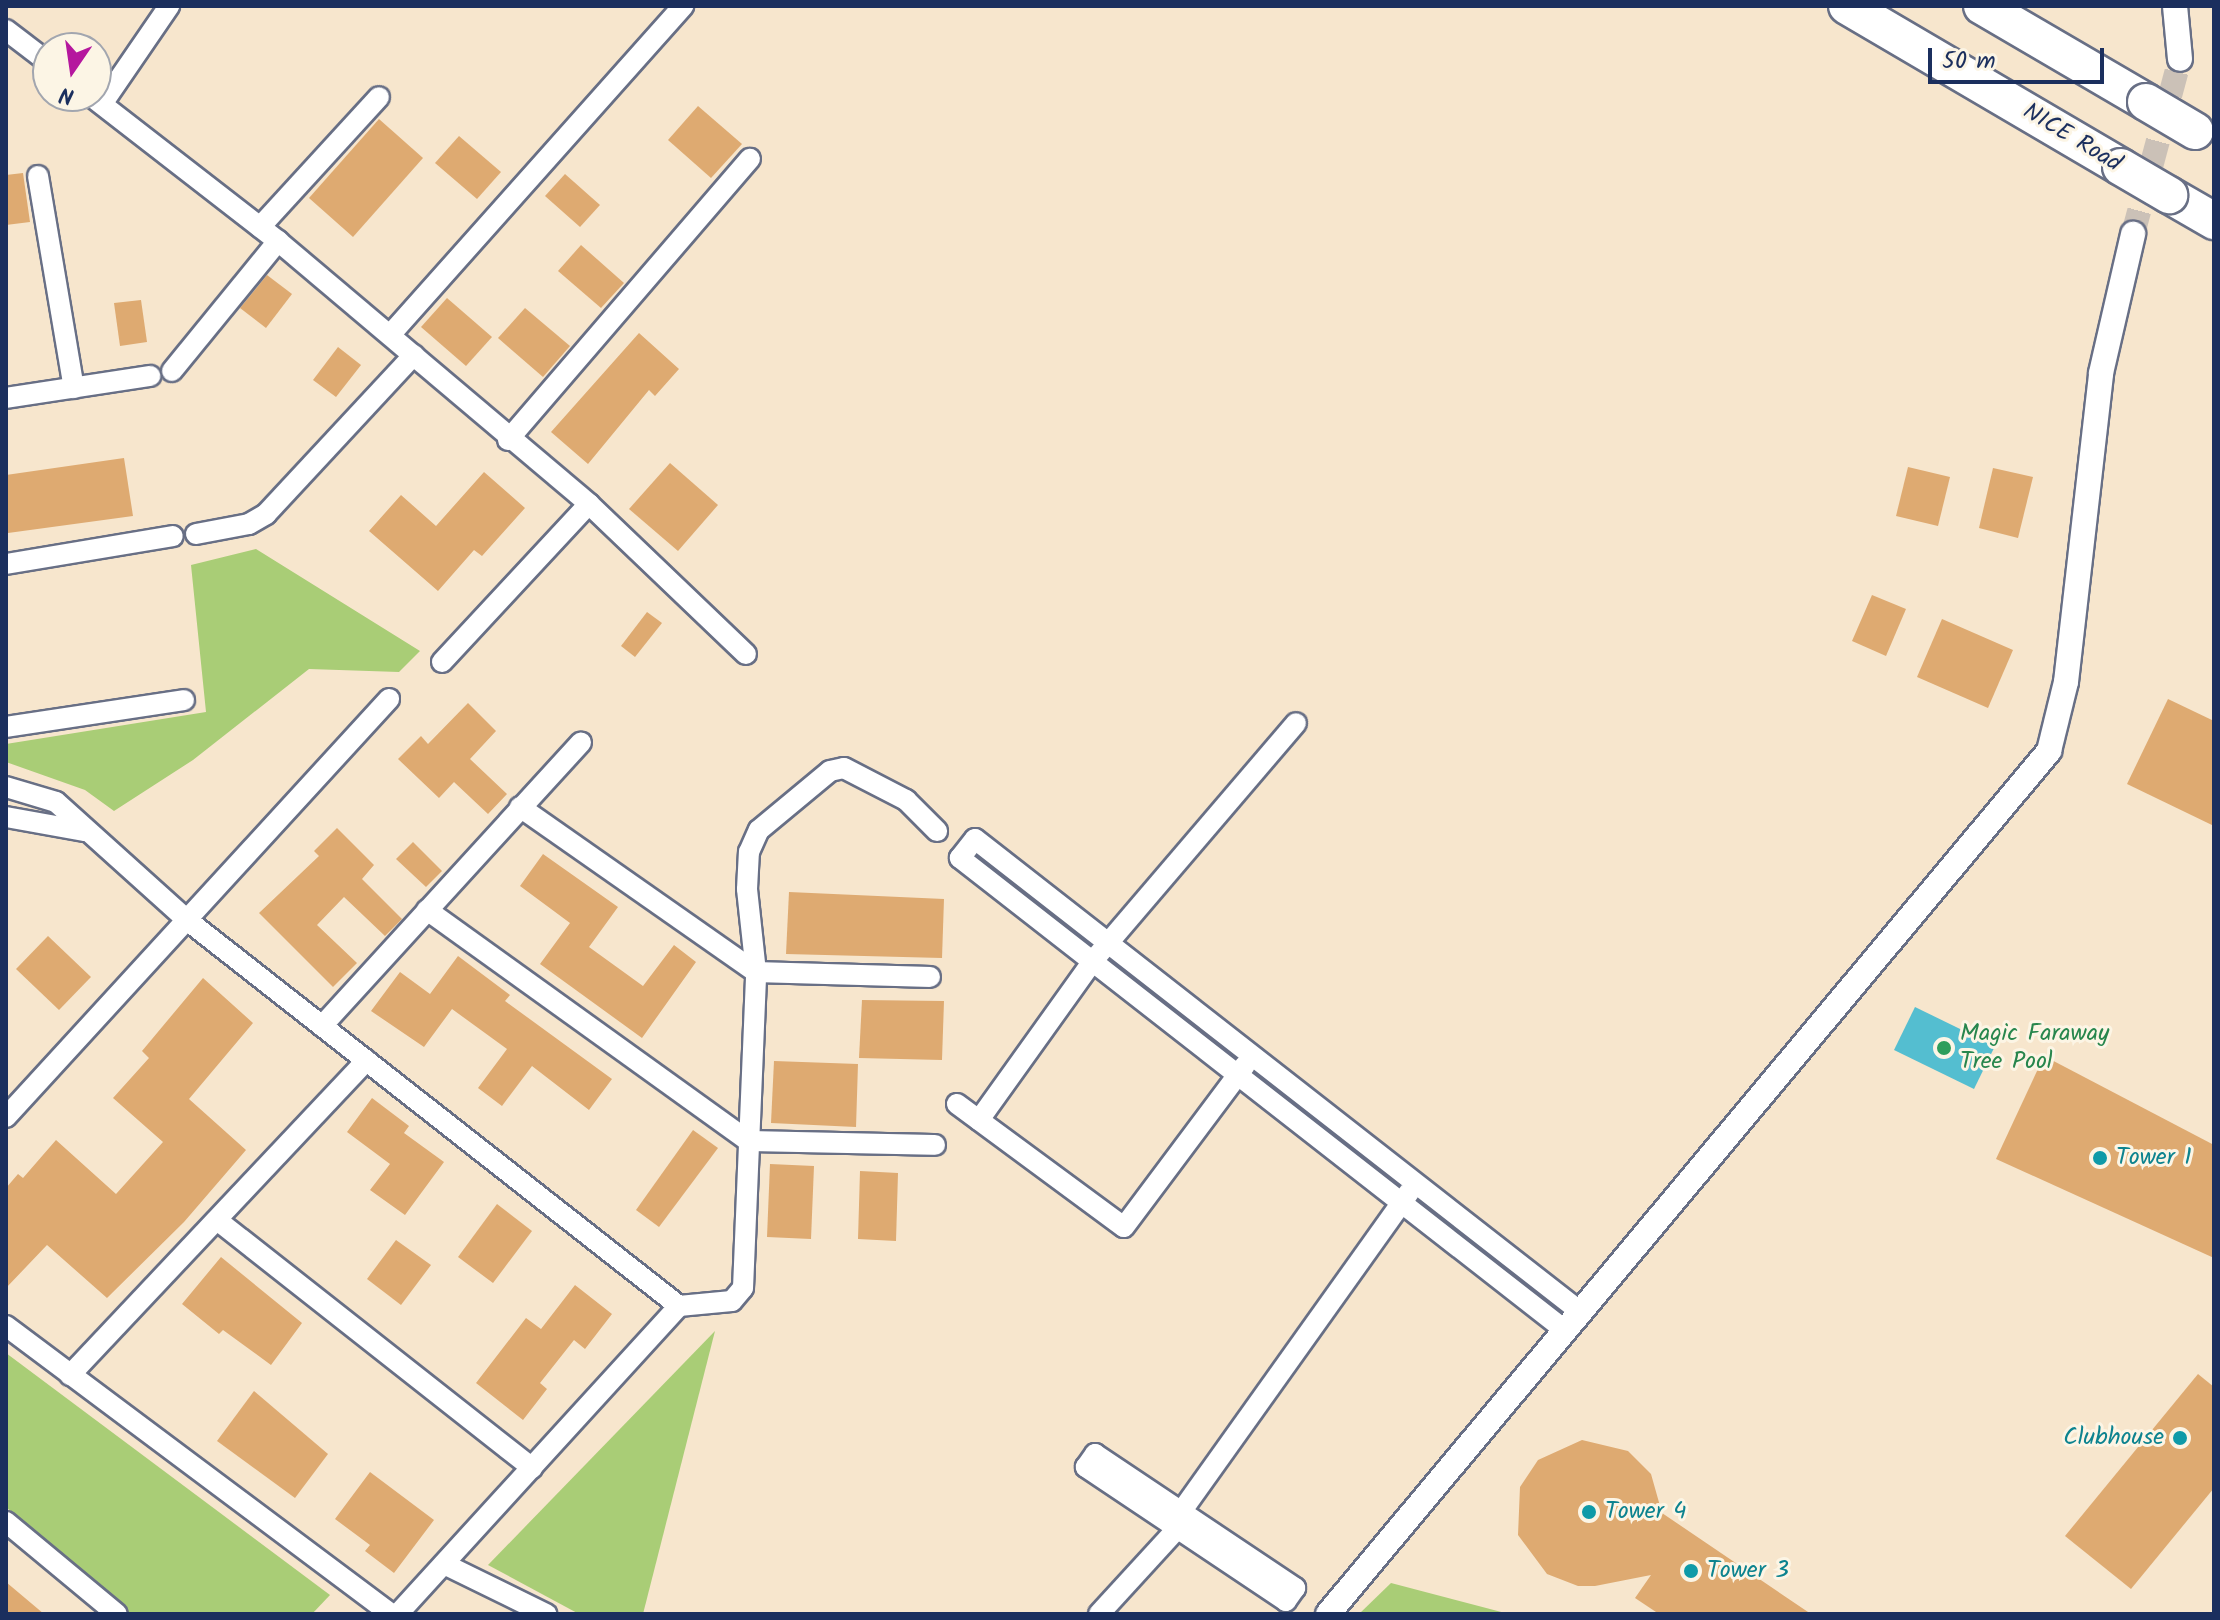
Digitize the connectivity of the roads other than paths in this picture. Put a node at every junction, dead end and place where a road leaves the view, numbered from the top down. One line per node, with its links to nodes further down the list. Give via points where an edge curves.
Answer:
1 (169, 6): 9 (street)
2 (683, 6): 19 (street)
3 (1847, 6): 15 (highway, NICE Road, bridge)
4 (1982, 6): 12 (highway, bridge)
5 (2175, 6): 8 (street)
6 (6, 30): 7 (street)
7 (32, 50)
8 (2180, 59)
9 (112, 80)
10 (379, 97): 16 (street)
11 (112, 112): 16 (street)
12 (2204, 136)
13 (750, 159): 25 (street)
14 (38, 176): 23 (street)
15 (2197, 213)
16 (260, 227): 18 (street)
17 (2133, 234): 61 (street, via 2101,373 2066,682 2049,751)
18 (278, 241): 19 (street); 21 (street)
19 (390, 335): 20 (street)
20 (414, 355): 25 (street); 27 (street, via 266,514 249,524)
21 (172, 371)
22 (150, 376): 23 (street)
23 (74, 388): 24 (street)
24 (6, 398)
25 (508, 440): 26 (street)
26 (589, 504): 30 (street); 31 (street)
27 (196, 534)
28 (173, 536): 29 (street)
29 (6, 564)
30 (746, 654)
31 (442, 662)
32 (389, 699): 43 (street)
33 (184, 700): 35 (street)
34 (1296, 723): 44 (street)
35 (6, 727)
36 (581, 742): 38 (street)
37 (6, 787): 40 (street, via 56,802)
38 (520, 807): 42 (street); 46 (street)
39 (6, 817): 40 (street)
40 (84, 831): 43 (street)
41 (937, 831): 46 (street, via 906,800 844,768 830,771 759,830 749,852)
42 (427, 910): 48 (street); 55 (street)
43 (187, 920): 48 (street); 53 (street)
44 (1108, 943): 45 (street); 45 (street, via 975,839 960,858); 49 (street)
45 (1092, 962): 51 (street); 54 (street)
46 (756, 972): 47 (street); 55 (street)
47 (930, 977)
48 (322, 1026): 50 (street)
49 (1252, 1056): 51 (street); 57 (street)
50 (366, 1061): 59 (street); 60 (street)
51 (1238, 1075): 54 (street, via 1124,1227); 58 (street)
52 (957, 1104): 54 (street)
53 (6, 1117)
54 (979, 1120)
55 (748, 1141): 56 (street); 60 (street, via 743,1288 732,1301)
56 (935, 1145)
57 (1416, 1183): 58 (street); 61 (street)
58 (1401, 1203): 61 (street); 65 (street)
59 (217, 1220): 63 (street); 64 (street)
60 (679, 1306): 64 (street)
61 (1570, 1319): 73 (street)
62 (6, 1326): 63 (street)
63 (70, 1375): 69 (street)
64 (532, 1468): 67 (street)
65 (1182, 1519): 65 (street, via 1295,1588 1286,1601); 72 (street)
66 (6, 1522): 68 (street)
67 (444, 1564): 70 (street); 71 (street)
68 (117, 1614)
69 (391, 1614)
70 (398, 1614)
71 (546, 1614)
72 (1099, 1614)
73 (1328, 1614)

